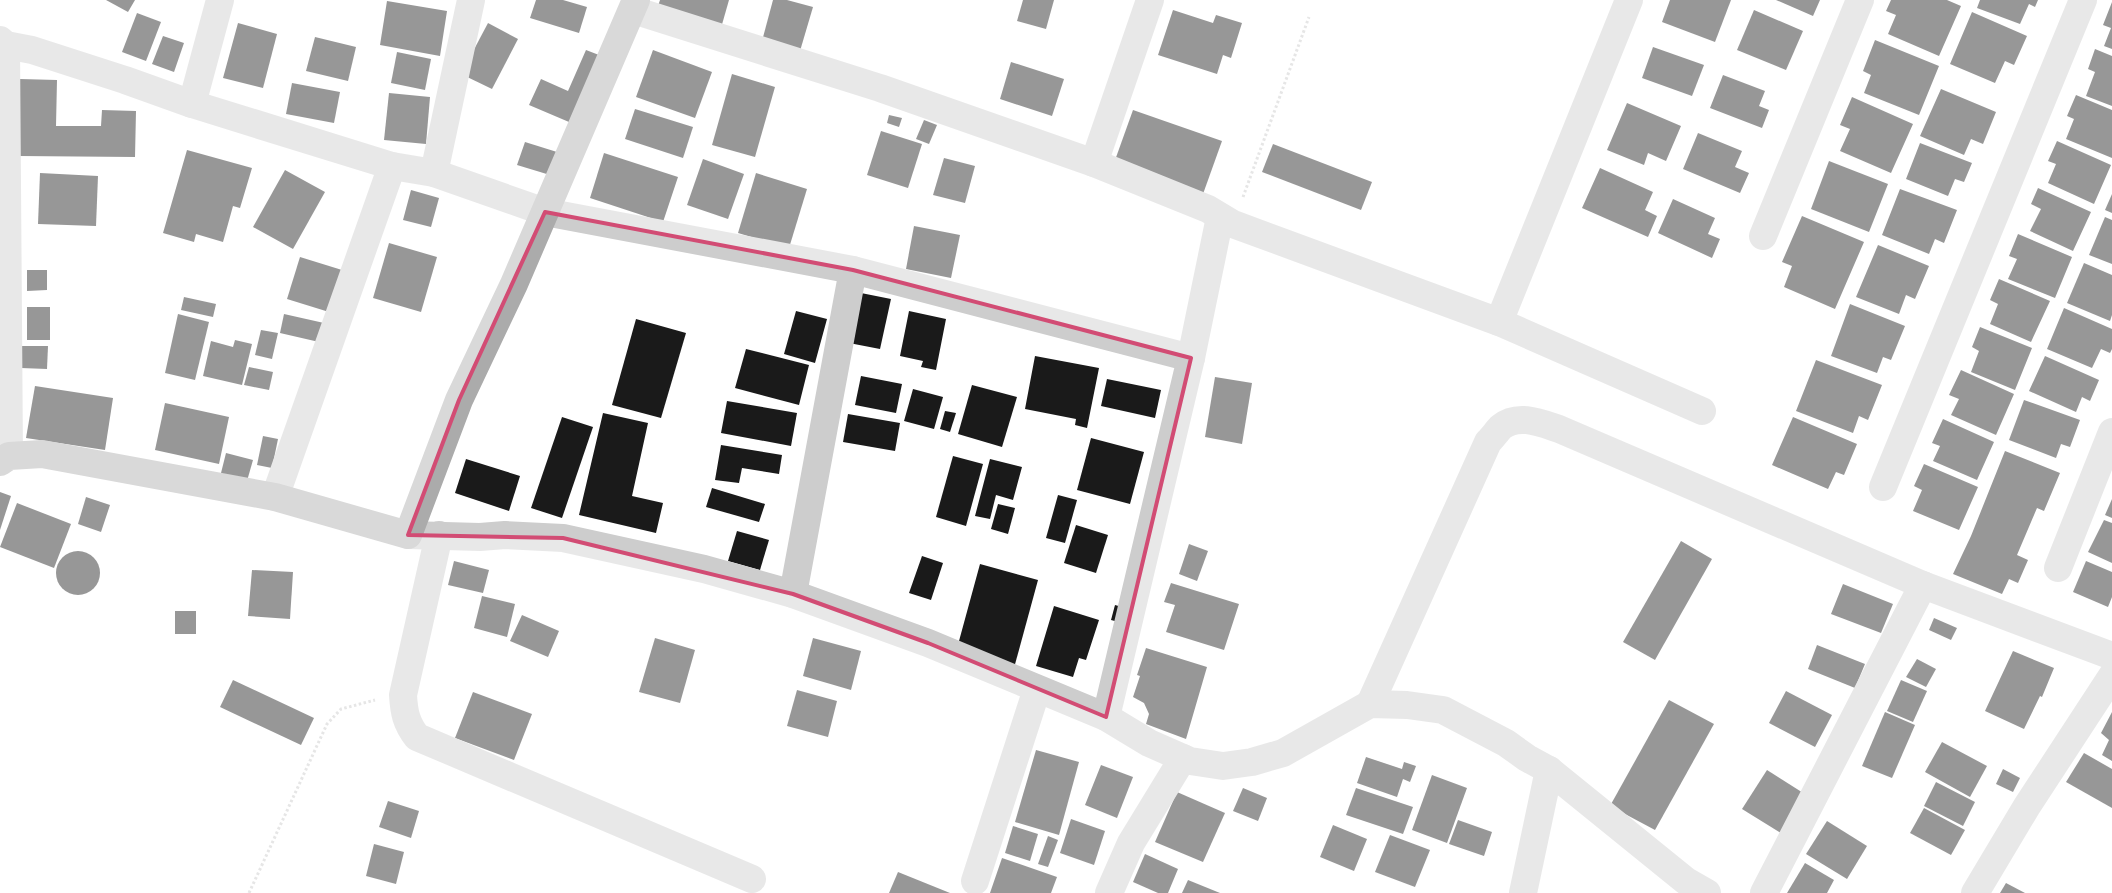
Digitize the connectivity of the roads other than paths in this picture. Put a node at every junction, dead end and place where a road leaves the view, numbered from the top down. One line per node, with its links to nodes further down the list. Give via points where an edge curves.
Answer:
1 (220, 0): 9 (street)
2 (471, 0): 12 (street)
3 (1150, 0): 10 (street)
4 (1630, 0): 17 (street)
5 (1860, 0): 15 (street)
6 (2083, 0): 22 (street)
7 (634, 5): 10 (street); 13 (main road)
8 (3, 42): 9 (street); 21 (street)
9 (192, 104): 11 (street)
10 (1094, 163): 14 (street, via 1208,209)
11 (392, 166): 12 (street); 23 (street)
12 (434, 173): 13 (street)
13 (545, 212): 16 (street); 24 (main road, via 459,400)
14 (1226, 220): 17 (street); 18 (street)
15 (1763, 236)
16 (853, 270): 18 (street); 28 (street)
17 (1499, 322): 19 (street)
18 (1191, 358): 33 (street)
19 (1702, 411)
20 (2112, 432): 26 (street)
21 (5, 459): 23 (main road, via 42,454)
22 (1883, 487)
23 (275, 497): 24 (main road)
24 (408, 535): 25 (street)
25 (440, 535): 28 (street, via 563,538); 36 (street, via 403,695 408,726 417,737)
26 (2058, 568)
27 (1923, 585): 29 (street); 32 (street, via 1559,429 1534,420 1514,420 1502,426 1488,442); 41 (street)
28 (793, 594): 31 (street, via 928,643)
29 (2112, 656)
30 (2112, 676): 42 (street)
31 (1037, 690): 33 (street); 37 (street)
32 (1370, 704): 34 (street, via 1283,752 1252,762 1223,766); 35 (street, via 1443,710)
33 (1106, 717): 34 (street, via 1149,744)
34 (1183, 758): 38 (street, via 1131,843)
35 (1549, 770): 39 (street); 40 (street, via 1686,881)
36 (752, 879)
37 (975, 881)
38 (1109, 893)
39 (1523, 893)
40 (1708, 893)
41 (1764, 893)
42 (1975, 893)

